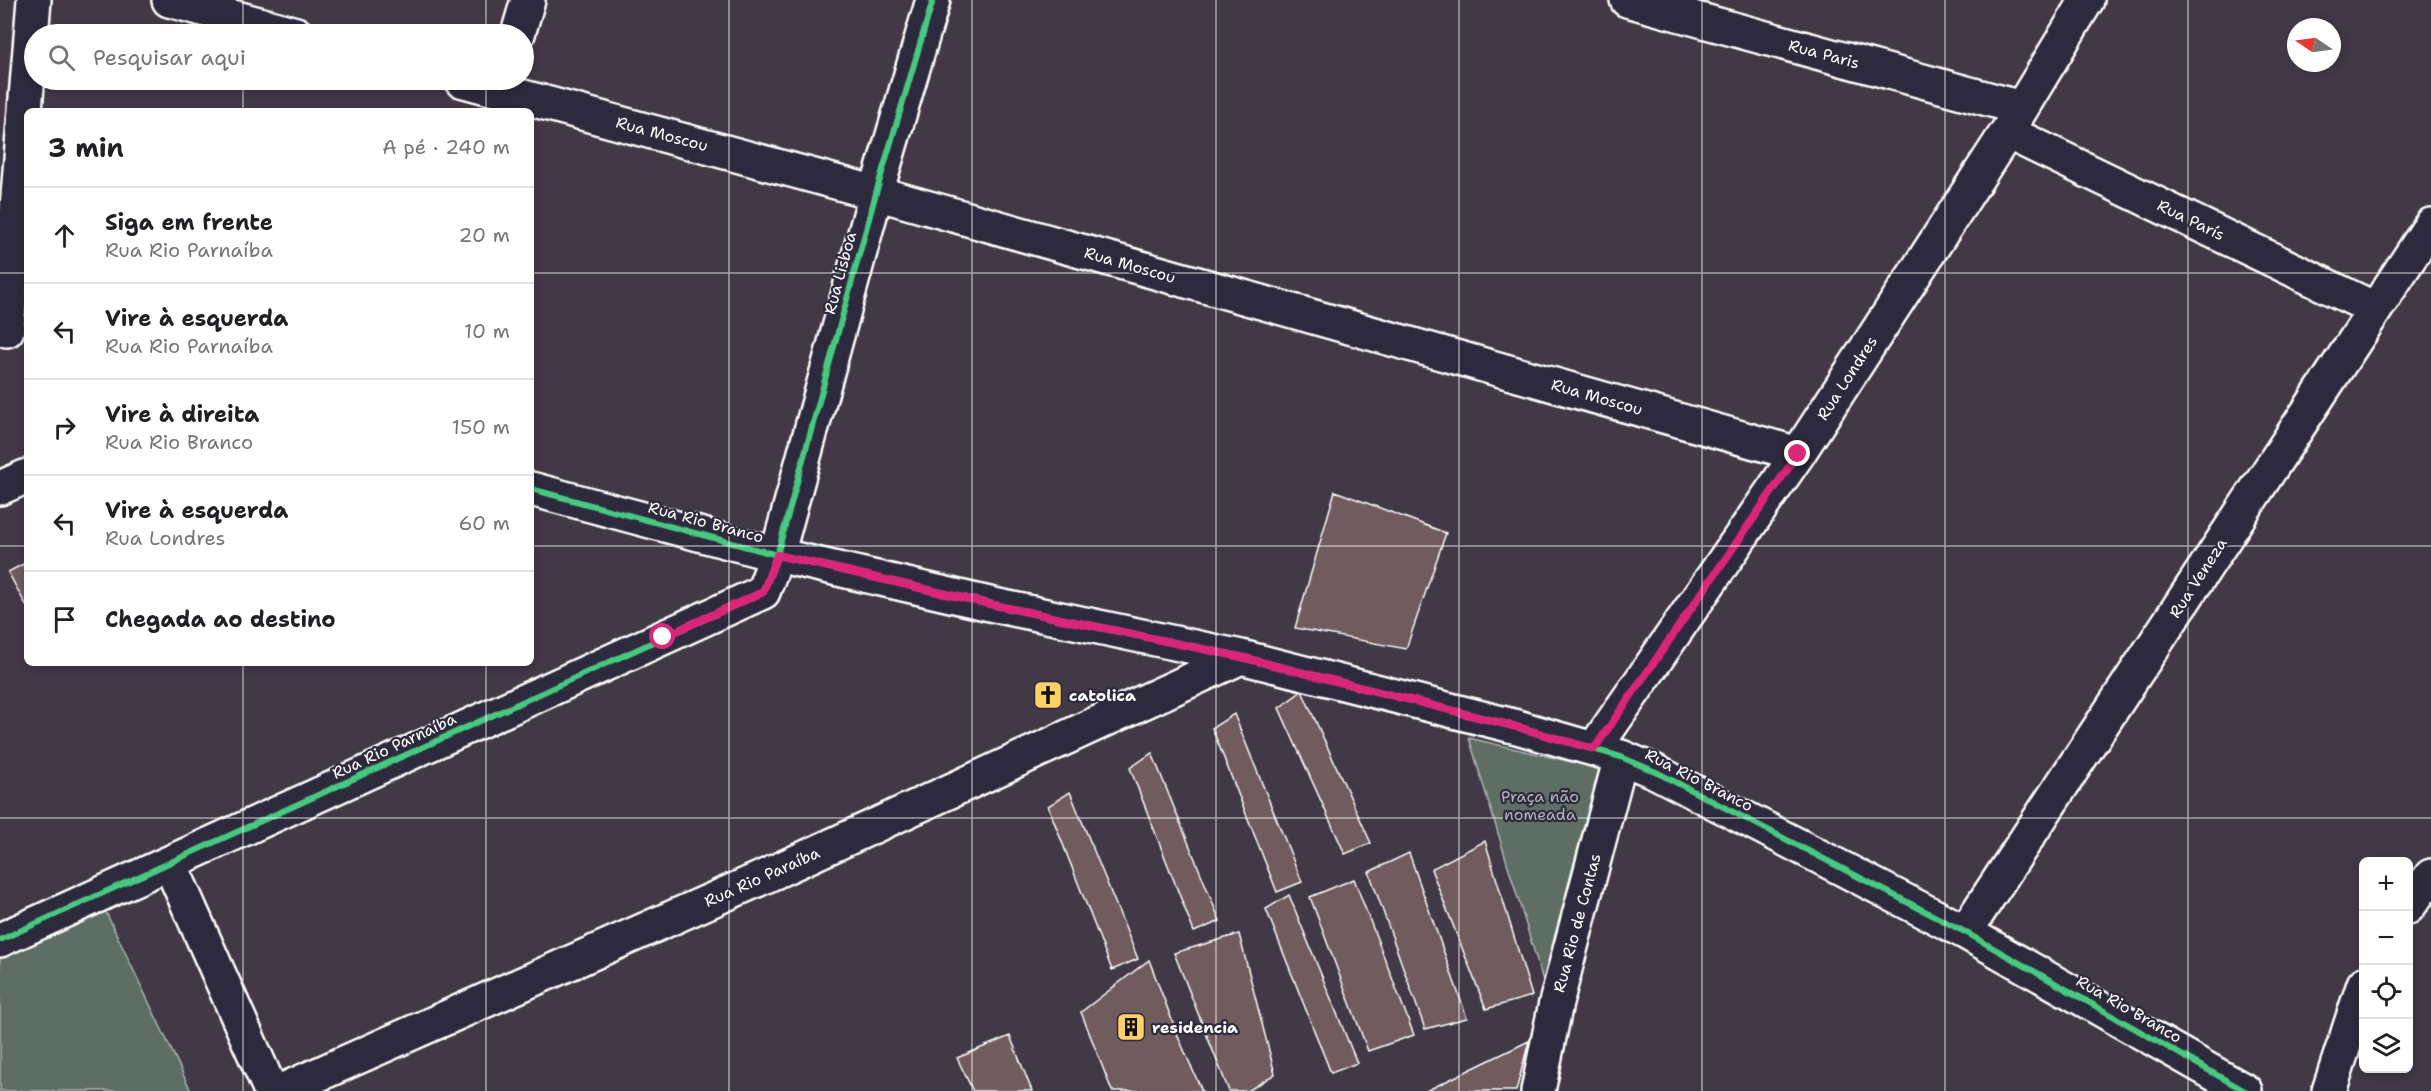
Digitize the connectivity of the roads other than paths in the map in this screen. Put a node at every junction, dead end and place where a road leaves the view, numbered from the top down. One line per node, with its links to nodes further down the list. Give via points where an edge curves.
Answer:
1 (169, 0): 8 (street)
2 (528, 0): 9 (street)
3 (933, 0): 13 (street, Rua Lisboa)
4 (1627, 0): 12 (street, Rua Paris)
5 (2087, 0): 12 (street, Rua Londres)
6 (31, 1): 7 (street)
7 (28, 24)
8 (259, 24)
9 (521, 24)
10 (24, 62): 14 (street)
11 (500, 94): 13 (street, Rua Moscou)
12 (2014, 120): 16 (street, Rua París); 18 (street, Rua Londres)
13 (876, 193): 18 (street, Rua Moscou); 22 (street, Rua Lisboa)
14 (8, 200): 17 (street)
15 (2431, 225): 16 (street, Rua Veneza)
16 (2374, 309): 28 (street, Rua Veneza)
17 (11, 332)
18 (1798, 454): 24 (street, Rua Londres)
19 (24, 477): 20 (street)
20 (0, 488)
21 (534, 490): 22 (street, Rua Rio Branco)
22 (777, 555): 23 (street, Rua Rio Branco); 25 (street, Rua Rio Parnaíba, via 763,592)
23 (1241, 657): 24 (street, Rua Rio Branco); 32 (street, Rua Rio Paraíba, via 757,880)
24 (1607, 753): 28 (street, Rua Rio Branco, via 1656,772); 33 (street, Rua Rio de Contas)
25 (170, 864): 29 (street, Rua Rio Parnaíba); 31 (street)
26 (2431, 876): 27 (street)
27 (2413, 901)
28 (1965, 932): 34 (street, Rua Rio Branco)
29 (0, 940)
30 (2359, 999): 35 (street)
31 (271, 1091)
32 (281, 1091)
33 (1538, 1091)
34 (2245, 1091)
35 (2329, 1091)

